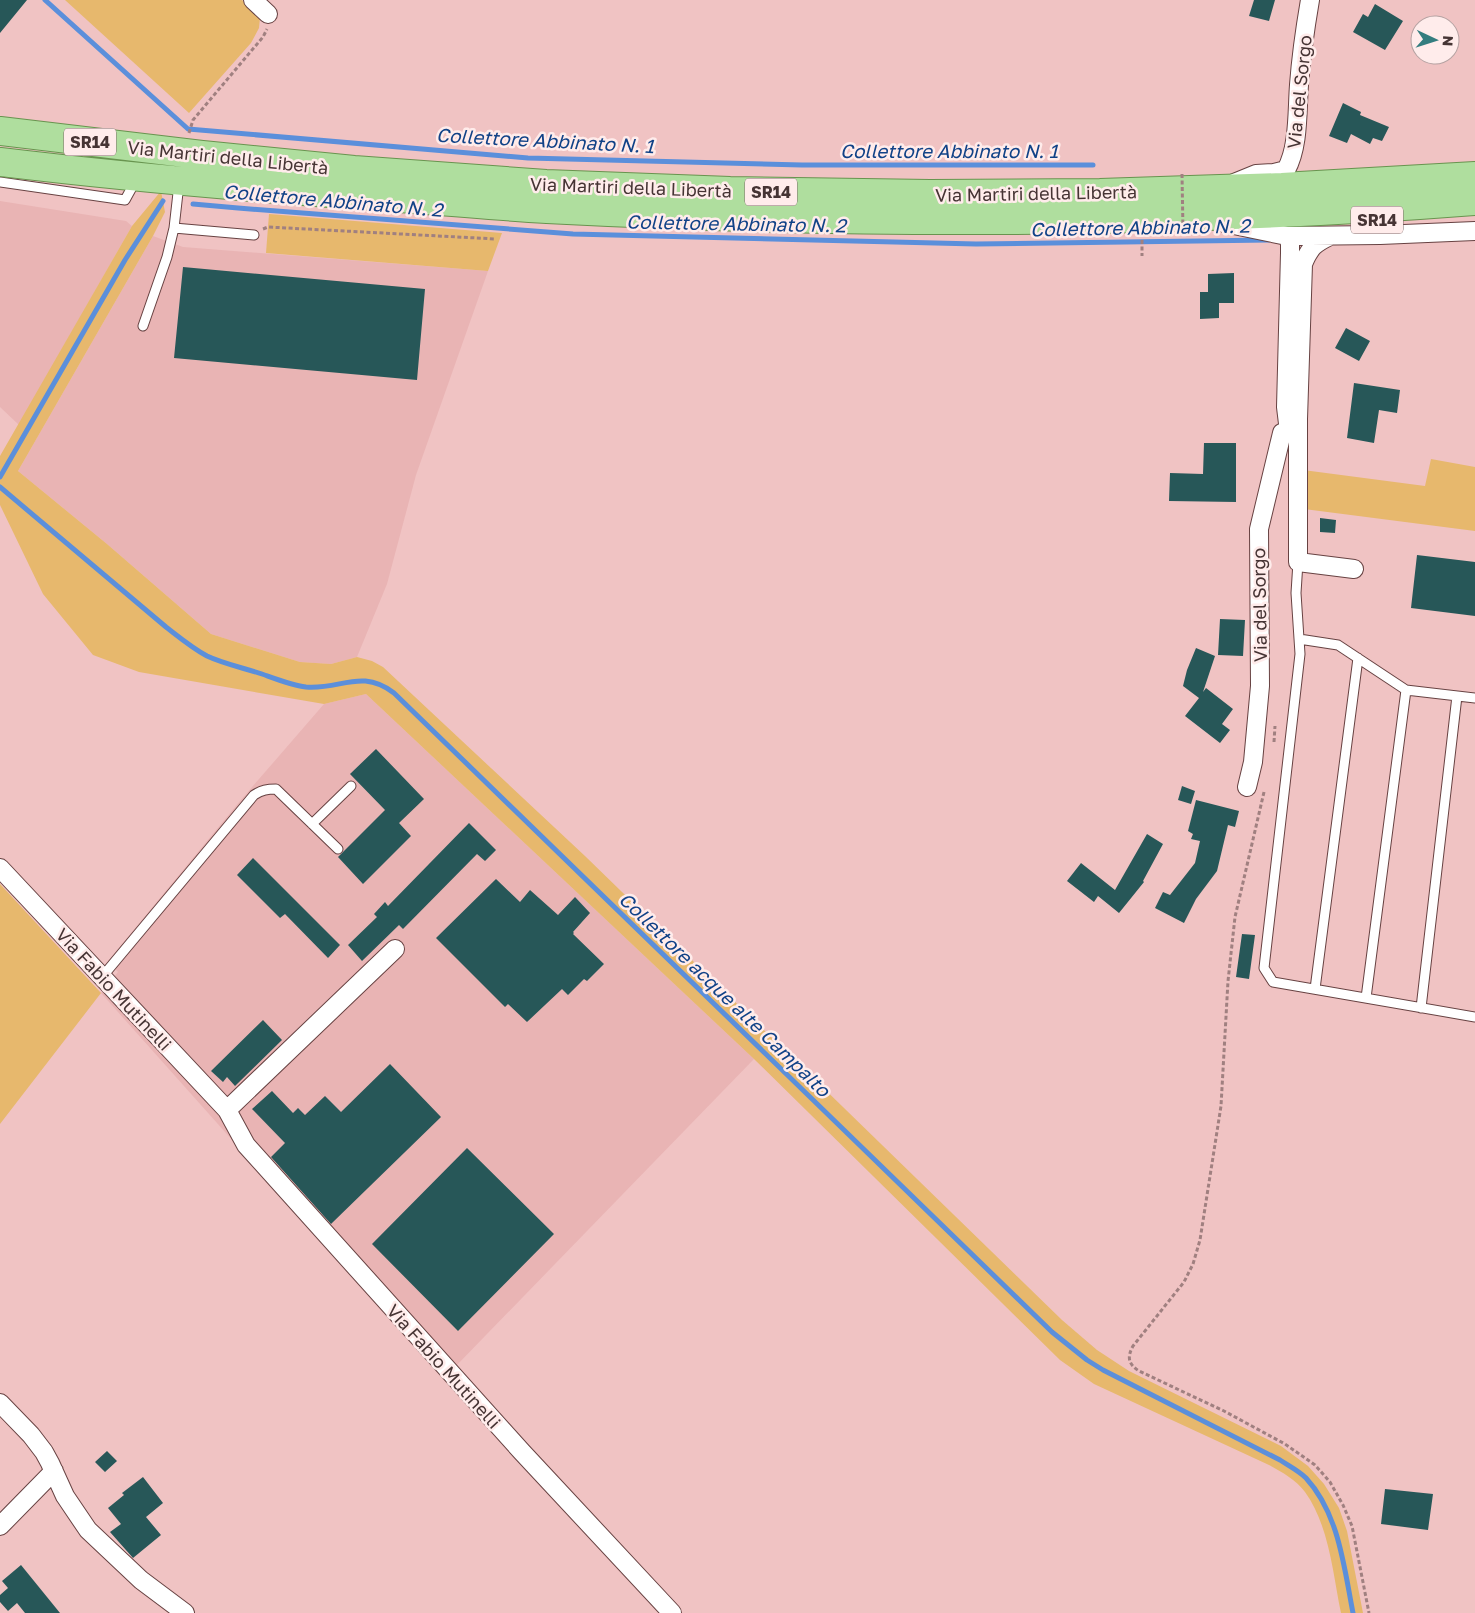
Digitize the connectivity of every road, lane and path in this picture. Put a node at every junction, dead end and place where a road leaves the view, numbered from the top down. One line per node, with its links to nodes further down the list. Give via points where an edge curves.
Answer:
1 (253, 0): 3 (street)
2 (1310, 0): 14 (street, Via del Sorgo, via 1302,46 1292,160 1286,170 1256,174)
3 (268, 14): 5 (path, via 269,24 263,37 192,120)
4 (0, 131): 14 (main road, Via Martiri della Libertà / SR14, via 354,170 556,184 930,194)
5 (188, 136)
6 (1475, 161): 13 (main road, SR14)
7 (0, 162): 10 (main road, Via Martiri della Libertà / SR14)
8 (1182, 174): 17 (path, bridge)
9 (1475, 176): 13 (main road, Via Martiri della Libertà / SR14)
10 (138, 178): 11 (main road, Via Martiri della Libertà / SR14); 12 (lane, via 125,200)
11 (179, 181): 17 (main road, Via Martiri della Libertà / SR14, via 545,209 930,220 1101,218); 19 (lane)
12 (0, 182)
13 (1365, 183): 14 (main road, Via Martiri della Libertà / SR14)
14 (1216, 190)
15 (1475, 201): 18 (main road, Via Martiri della Libertà / SR14)
16 (1475, 218): 18 (main road, SR14)
17 (1186, 224): 18 (main road, Via Martiri della Libertà / SR14)
18 (1283, 225): 22 (street); 27 (street, Via del Sorgo, via 1290,243 1286,407)
19 (174, 228): 21 (lane); 26 (lane)
20 (1475, 231): 22 (street)
21 (254, 235): 23 (path, via 268,227)
22 (1330, 236): 27 (street, Via del Sorgo, via 1312,247 1303,264)
23 (496, 239)
24 (1142, 248): 25 (path)
25 (1142, 256)
26 (143, 326)
27 (1294, 433): 28 (street, Via del Sorgo); 39 (street, Via del Sorgo, via 1282,433 1259,528 1260,686)
28 (1298, 562): 29 (street); 30 (lane)
29 (1354, 569)
30 (1299, 639): 31 (lane, via 1338,645); 45 (lane, via 1300,654 1264,968 1273,982)
31 (1358, 658): 32 (lane); 45 (lane)
32 (1406, 690): 33 (lane); 46 (lane)
33 (1457, 696): 34 (lane); 47 (lane)
34 (1475, 698)
35 (1276, 718): 36 (path)
36 (1273, 746)
37 (1266, 784): 55 (path, via 1235,917 1221,1106 1200,1240 1184,1282 1133,1346 1128,1360 1139,1371 1224,1411 1285,1444 1315,1465 1330,1482 1352,1526)
38 (351, 786): 40 (lane)
39 (1248, 787)
40 (312, 824): 41 (lane); 44 (lane, via 276,789 254,795)
41 (338, 849)
42 (0, 868): 44 (street, Via Fabio Mutinelli)
43 (395, 949): 49 (street)
44 (102, 977): 49 (street, Via Fabio Mutinelli)
45 (1315, 989): 46 (lane)
46 (1366, 998): 47 (lane)
47 (1421, 1008): 48 (lane)
48 (1475, 1016)
49 (228, 1110): 54 (street, Via Fabio Mutinelli, via 246,1145 522,1452)
50 (0, 1403): 51 (street, via 37,1443)
51 (54, 1471): 52 (street); 53 (street, via 65,1496 88,1530 140,1580)
52 (0, 1526)
53 (185, 1613)
54 (672, 1613)
55 (1369, 1613)

